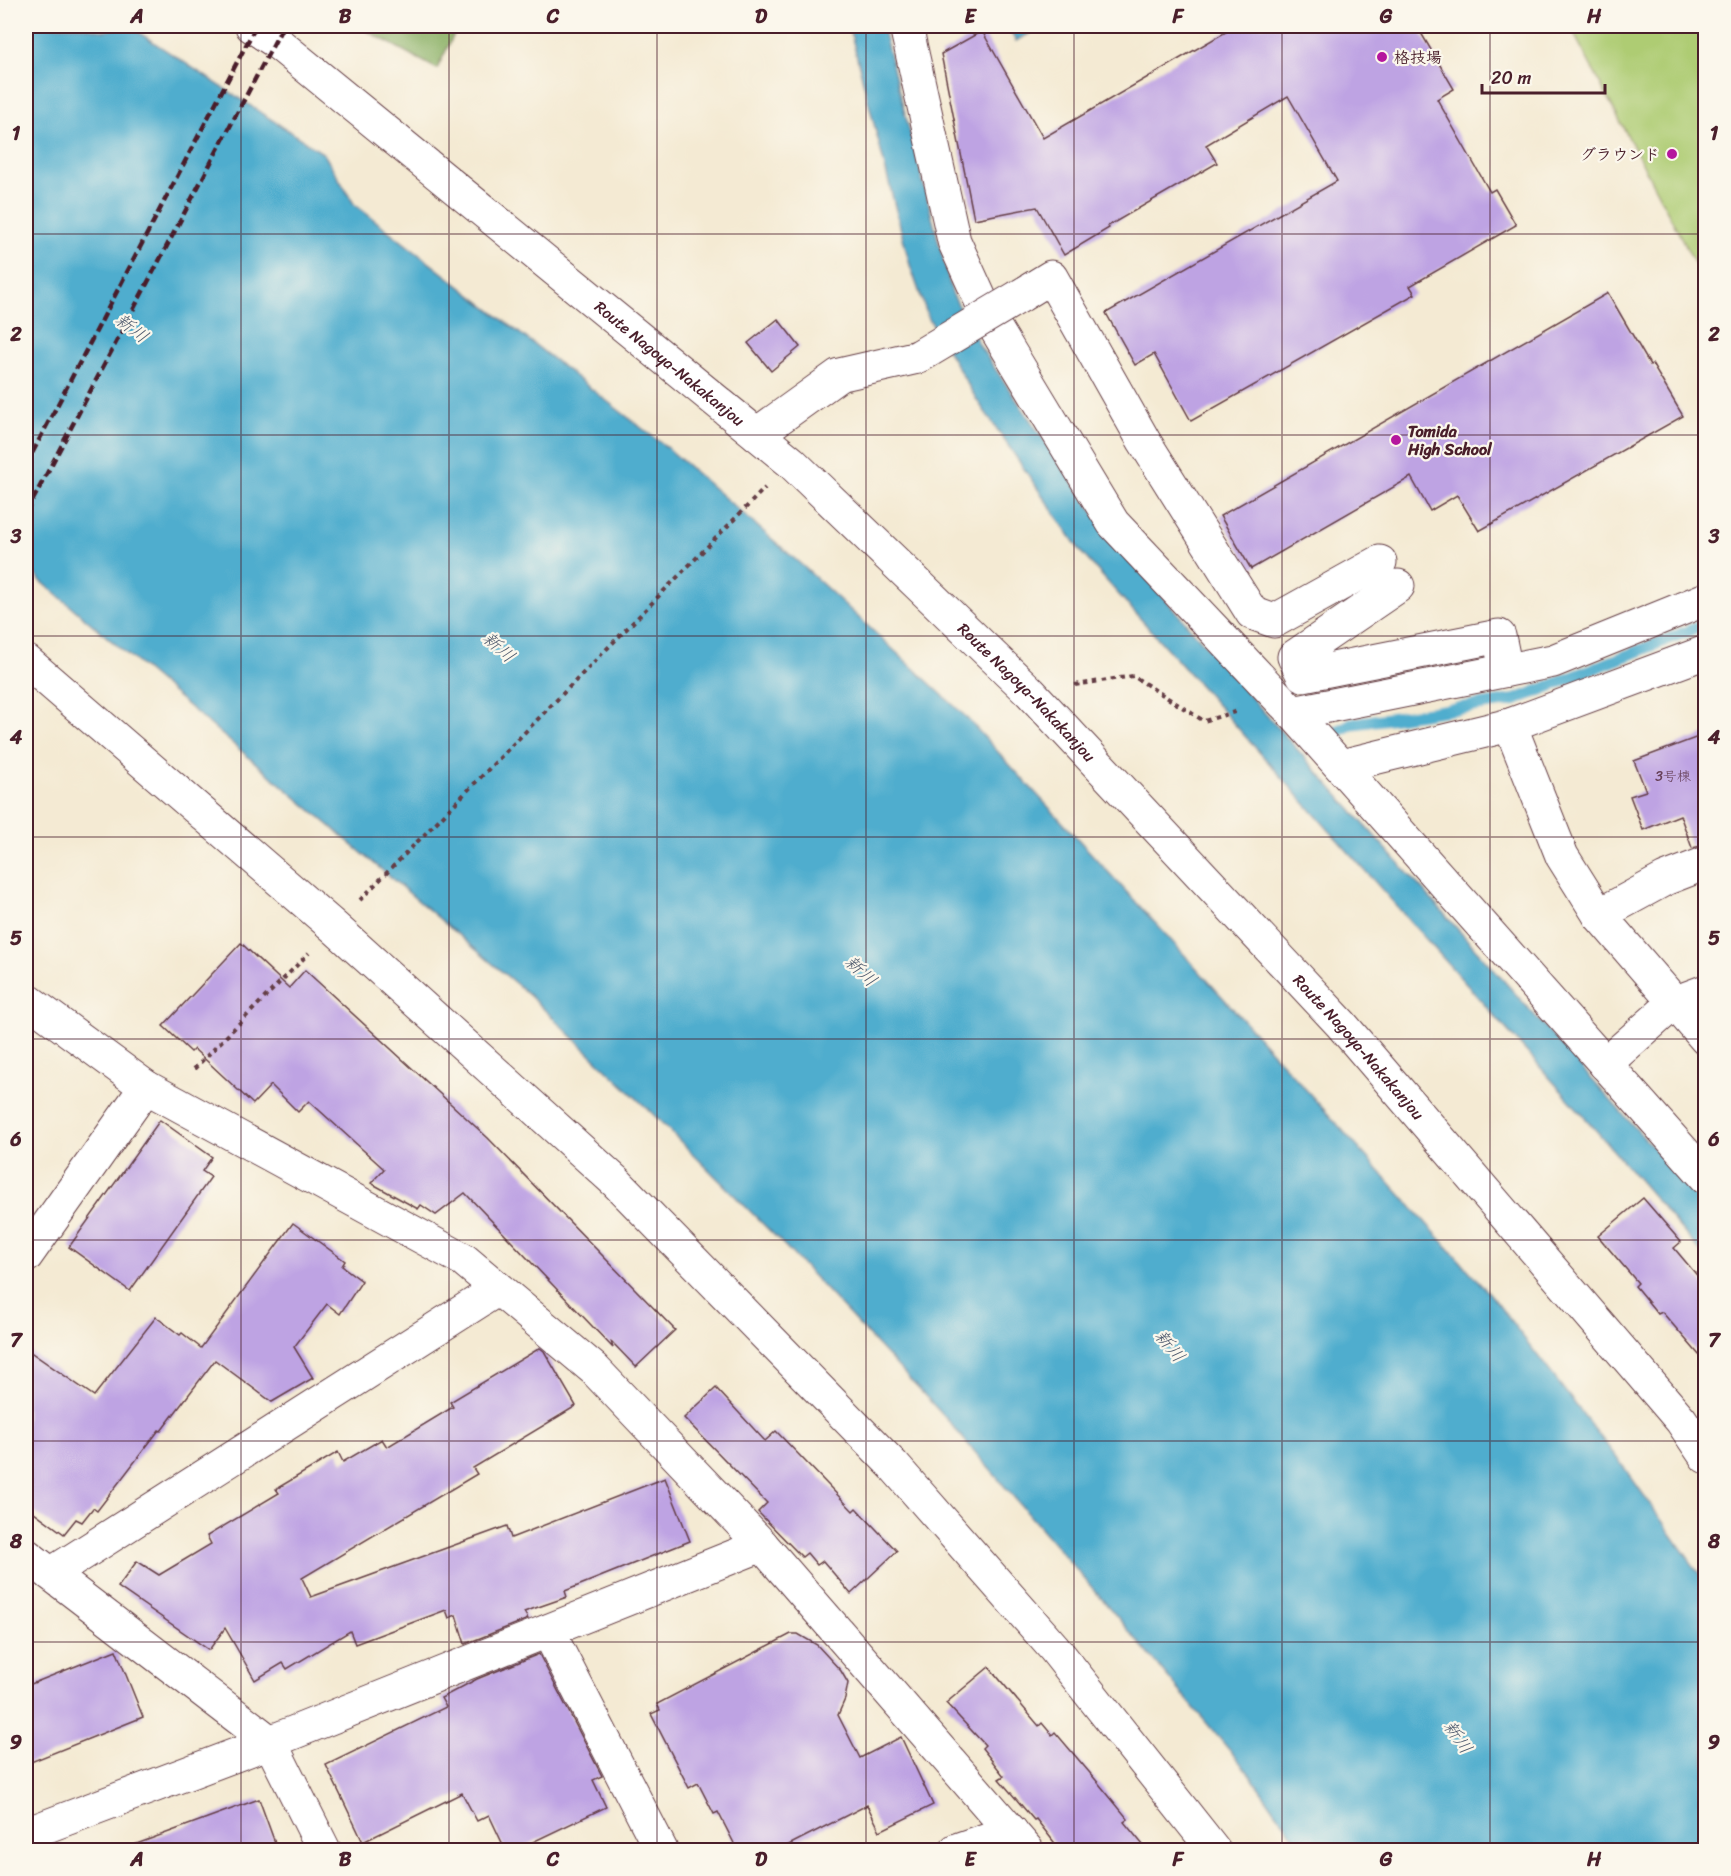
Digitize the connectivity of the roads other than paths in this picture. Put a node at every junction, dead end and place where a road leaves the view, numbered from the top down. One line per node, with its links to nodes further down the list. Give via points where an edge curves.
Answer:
1 (252, 26): 3 (street, Route Nagoya-Nakakanjou)
2 (906, 26): 8 (street, via 954,241 988,316 1113,523)
3 (757, 434): 7 (street, bridge, via 839,375 918,357 1051,278 1144,441 1252,613 1274,621 1389,574 1294,657 1303,675 1499,636); 22 (street, Route Nagoya-Nakakanjou, via 791,462 1030,692 1341,1024 1681,1420)
4 (1706, 599): 7 (street, via 1553,661)
5 (1706, 652): 9 (street)
6 (26, 661): 32 (street, via 334,927 616,1182 893,1465 1054,1648)
7 (1506, 670): 8 (street)
8 (1293, 713): 10 (street)
9 (1510, 726): 10 (street); 12 (street, via 1562,856)
10 (1341, 766): 17 (street)
11 (1706, 863): 12 (street, via 1665,879)
12 (1599, 915): 15 (street)
13 (1706, 991): 15 (street)
14 (26, 999): 18 (street)
15 (1674, 1003): 16 (street); 17 (street)
16 (1706, 1039)
17 (1605, 1064): 19 (street)
18 (156, 1092): 20 (street); 21 (street, via 464,1260)
19 (1706, 1177)
20 (26, 1256)
21 (498, 1289): 23 (street, via 594,1369); 24 (street)
22 (1706, 1457)
23 (762, 1545): 25 (street); 28 (street)
24 (38, 1564): 26 (street)
25 (548, 1632): 26 (street); 30 (street)
26 (270, 1742): 27 (street); 29 (street)
27 (26, 1834)
28 (1019, 1841): 31 (street)
29 (324, 1851)
30 (661, 1851)
31 (956, 1851)
32 (1214, 1851)

